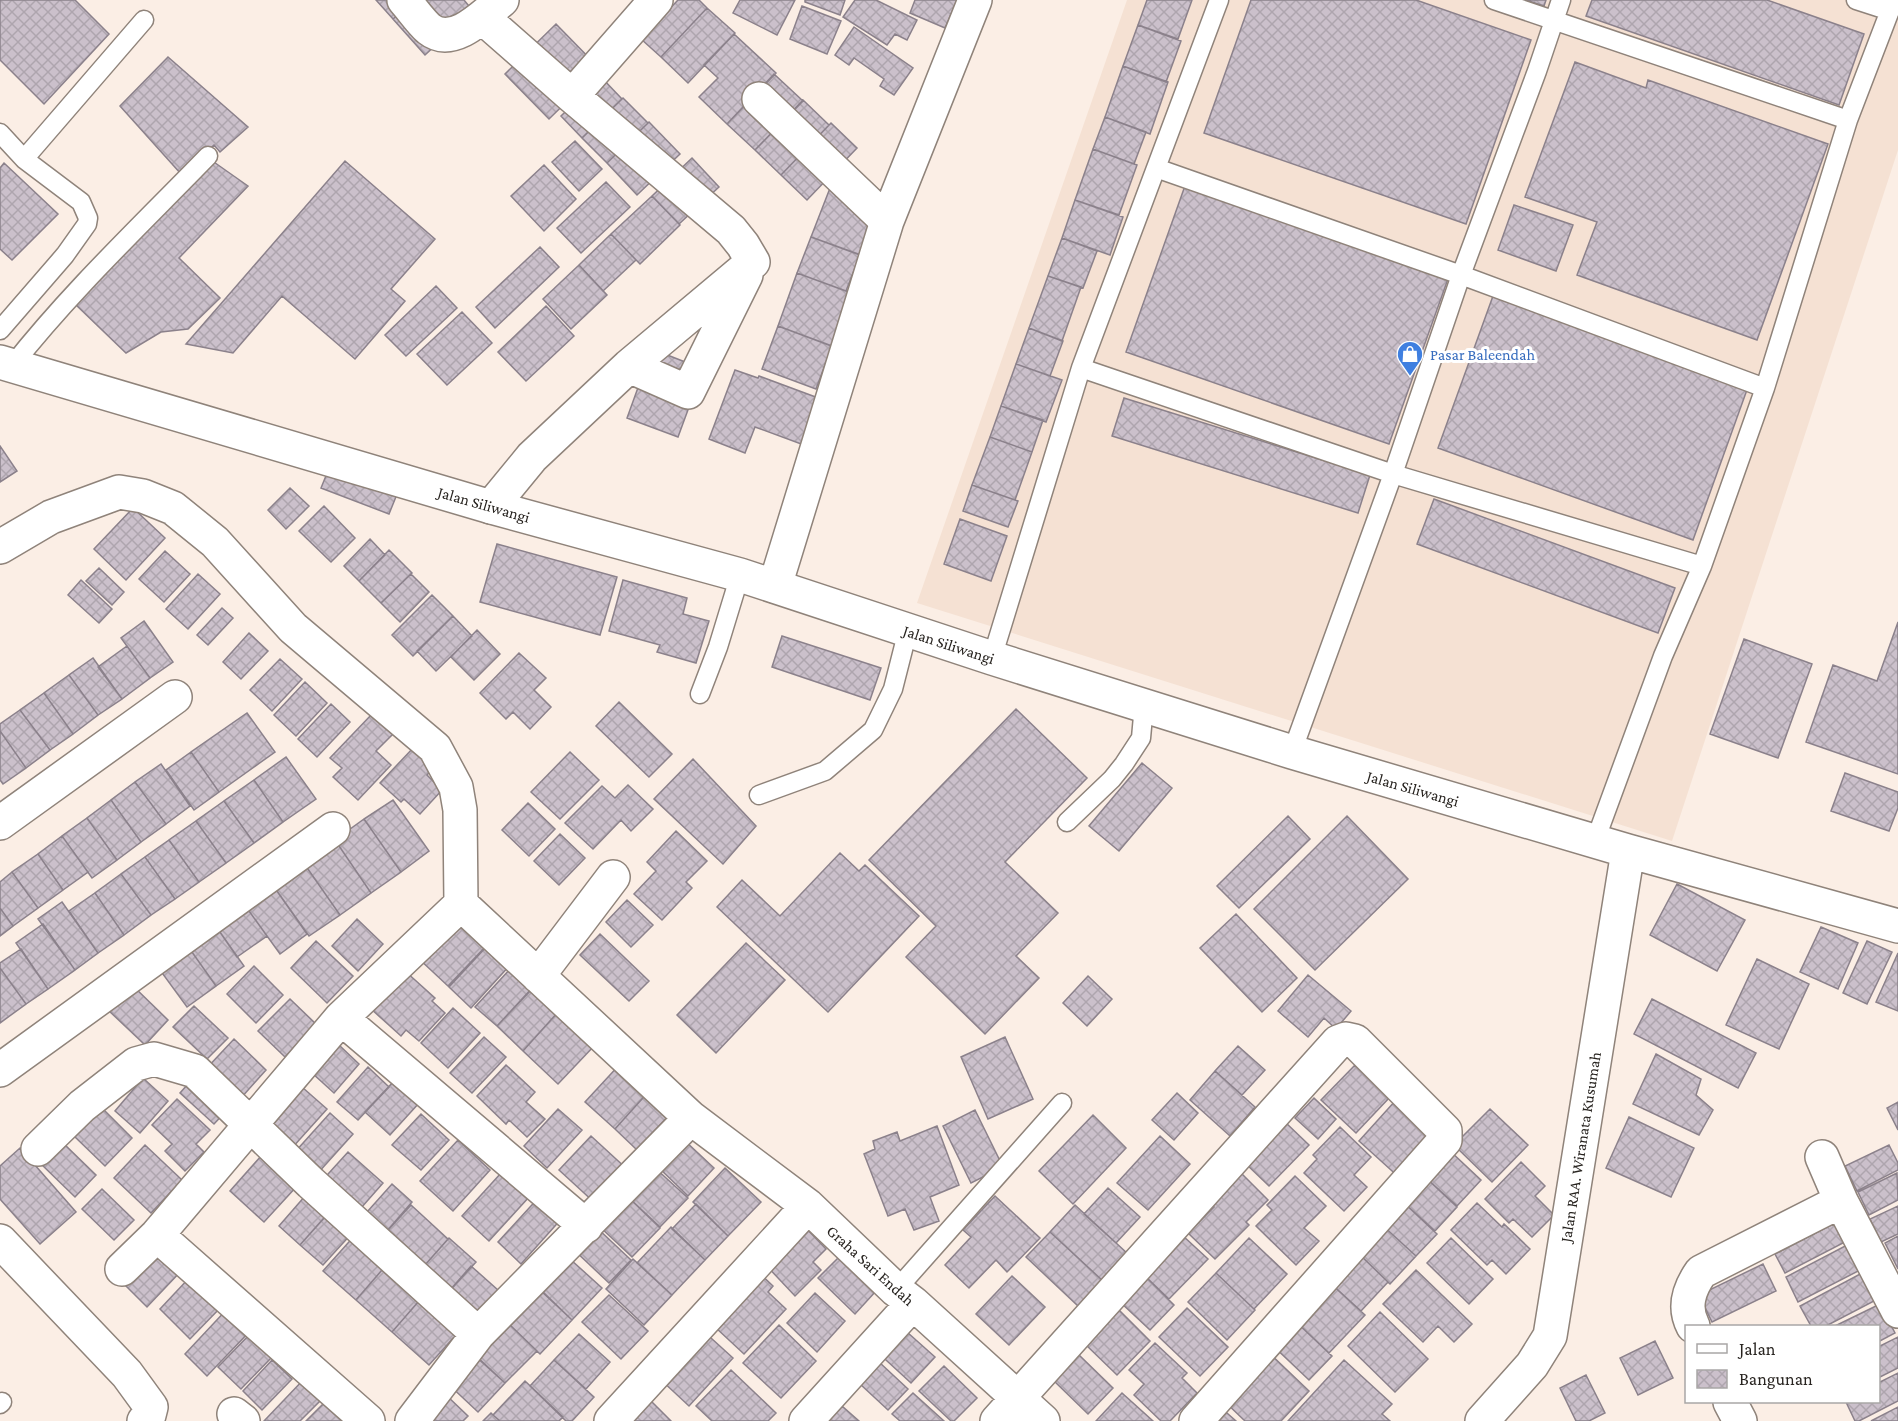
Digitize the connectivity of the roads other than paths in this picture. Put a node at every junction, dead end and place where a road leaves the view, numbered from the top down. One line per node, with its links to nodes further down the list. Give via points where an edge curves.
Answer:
1 (404, 0): 9 (street, via 429,29 442,36 457,33)
2 (656, 0): 12 (street)
3 (975, 0): 19 (street)
4 (1219, 0): 18 (lane)
5 (1494, 0): 11 (lane)
6 (1561, 0): 11 (lane)
7 (1856, 0): 8 (lane)
8 (1892, 5): 14 (lane)
9 (492, 8): 12 (street)
10 (144, 20): 17 (lane)
11 (1554, 21): 14 (lane); 21 (lane)
12 (572, 96): 20 (street, via 731,230)
13 (759, 99): 19 (street)
14 (1848, 120): 26 (lane)
15 (0, 133): 17 (lane)
16 (208, 156): 23 (lane)
17 (24, 159): 22 (lane, via 81,202 87,212 87,224)
18 (1156, 168): 21 (lane); 25 (lane)
19 (887, 221): 32 (street)
20 (753, 262): 24 (street); 24 (street, via 688,392)
21 (1461, 275): 26 (lane); 27 (lane)
22 (0, 330)
23 (6, 364): 28 (street, Jalan Siliwangi)
24 (629, 366): 28 (street, via 532,457)
25 (1081, 368): 27 (lane); 34 (lane)
26 (1765, 388): 30 (lane)
27 (1394, 474): 30 (lane); 38 (lane)
28 (491, 507): 31 (street, Jalan Siliwangi)
29 (0, 547): 46 (street, via 51,518 119,492 173,508 215,542 293,628 435,748 456,787 460,810)
30 (1702, 566): 43 (lane, via 1663,656)
31 (740, 575): 32 (street, Jalan Siliwangi); 35 (lane)
32 (775, 586): 33 (street, Jalan Siliwangi)
33 (908, 630): 34 (street, Jalan Siliwangi); 39 (lane, via 893,689 873,730 825,771)
34 (992, 658): 37 (street, Jalan Siliwangi)
35 (700, 694)
36 (175, 698): 41 (street)
37 (1144, 705): 38 (street, Jalan Siliwangi); 40 (lane, via 1141,738 1124,764)
38 (1292, 752): 43 (street, Jalan Siliwangi)
39 (759, 795)
40 (1067, 822)
41 (0, 824)
42 (333, 829): 50 (street)
43 (1595, 841): 44 (street, Jalan Siliwangi)
44 (1628, 851): 47 (street, Jalan Siliwangi); 75 (street, Jalan RAA. Wiranata Kusumah, via 1550,1336 1532,1365)
45 (613, 877): 48 (street)
46 (461, 904): 48 (street, Graha Sari Endah); 49 (street)
47 (1898, 926)
48 (538, 976): 52 (street, Graha Sari Endah)
49 (341, 1018): 53 (street); 58 (street)
50 (0, 1070)
51 (1062, 1103): 62 (lane)
52 (691, 1118): 57 (street, Graha Sari Endah); 58 (street)
53 (251, 1124): 54 (street, via 195,1071 154,1059 136,1064 82,1106); 59 (street); 65 (street, via 316,1189)
54 (38, 1149)
55 (1822, 1157): 56 (street)
56 (1841, 1201): 63 (street); 64 (street, via 1701,1272 1688,1298)
57 (808, 1206): 62 (street, Graha Sari Endah); 71 (street)
58 (586, 1226): 65 (street)
59 (158, 1235): 61 (street); 69 (street)
60 (0, 1241): 68 (street, via 128,1374 151,1407)
61 (122, 1269)
62 (904, 1297): 67 (street, Graha Sari Endah); 72 (street)
63 (1898, 1311)
64 (1692, 1325)
65 (478, 1335): 70 (street)
66 (1732, 1403): 76 (street)
67 (1008, 1409): 73 (street, Graha Sari Endah); 74 (street, via 1338,1042 1355,1041 1445,1131 1446,1140)
68 (146, 1418)
69 (368, 1421)
70 (412, 1421)
71 (611, 1421)
72 (806, 1421)
73 (1043, 1421)
74 (1196, 1421)
75 (1482, 1421)
76 (1740, 1421)

